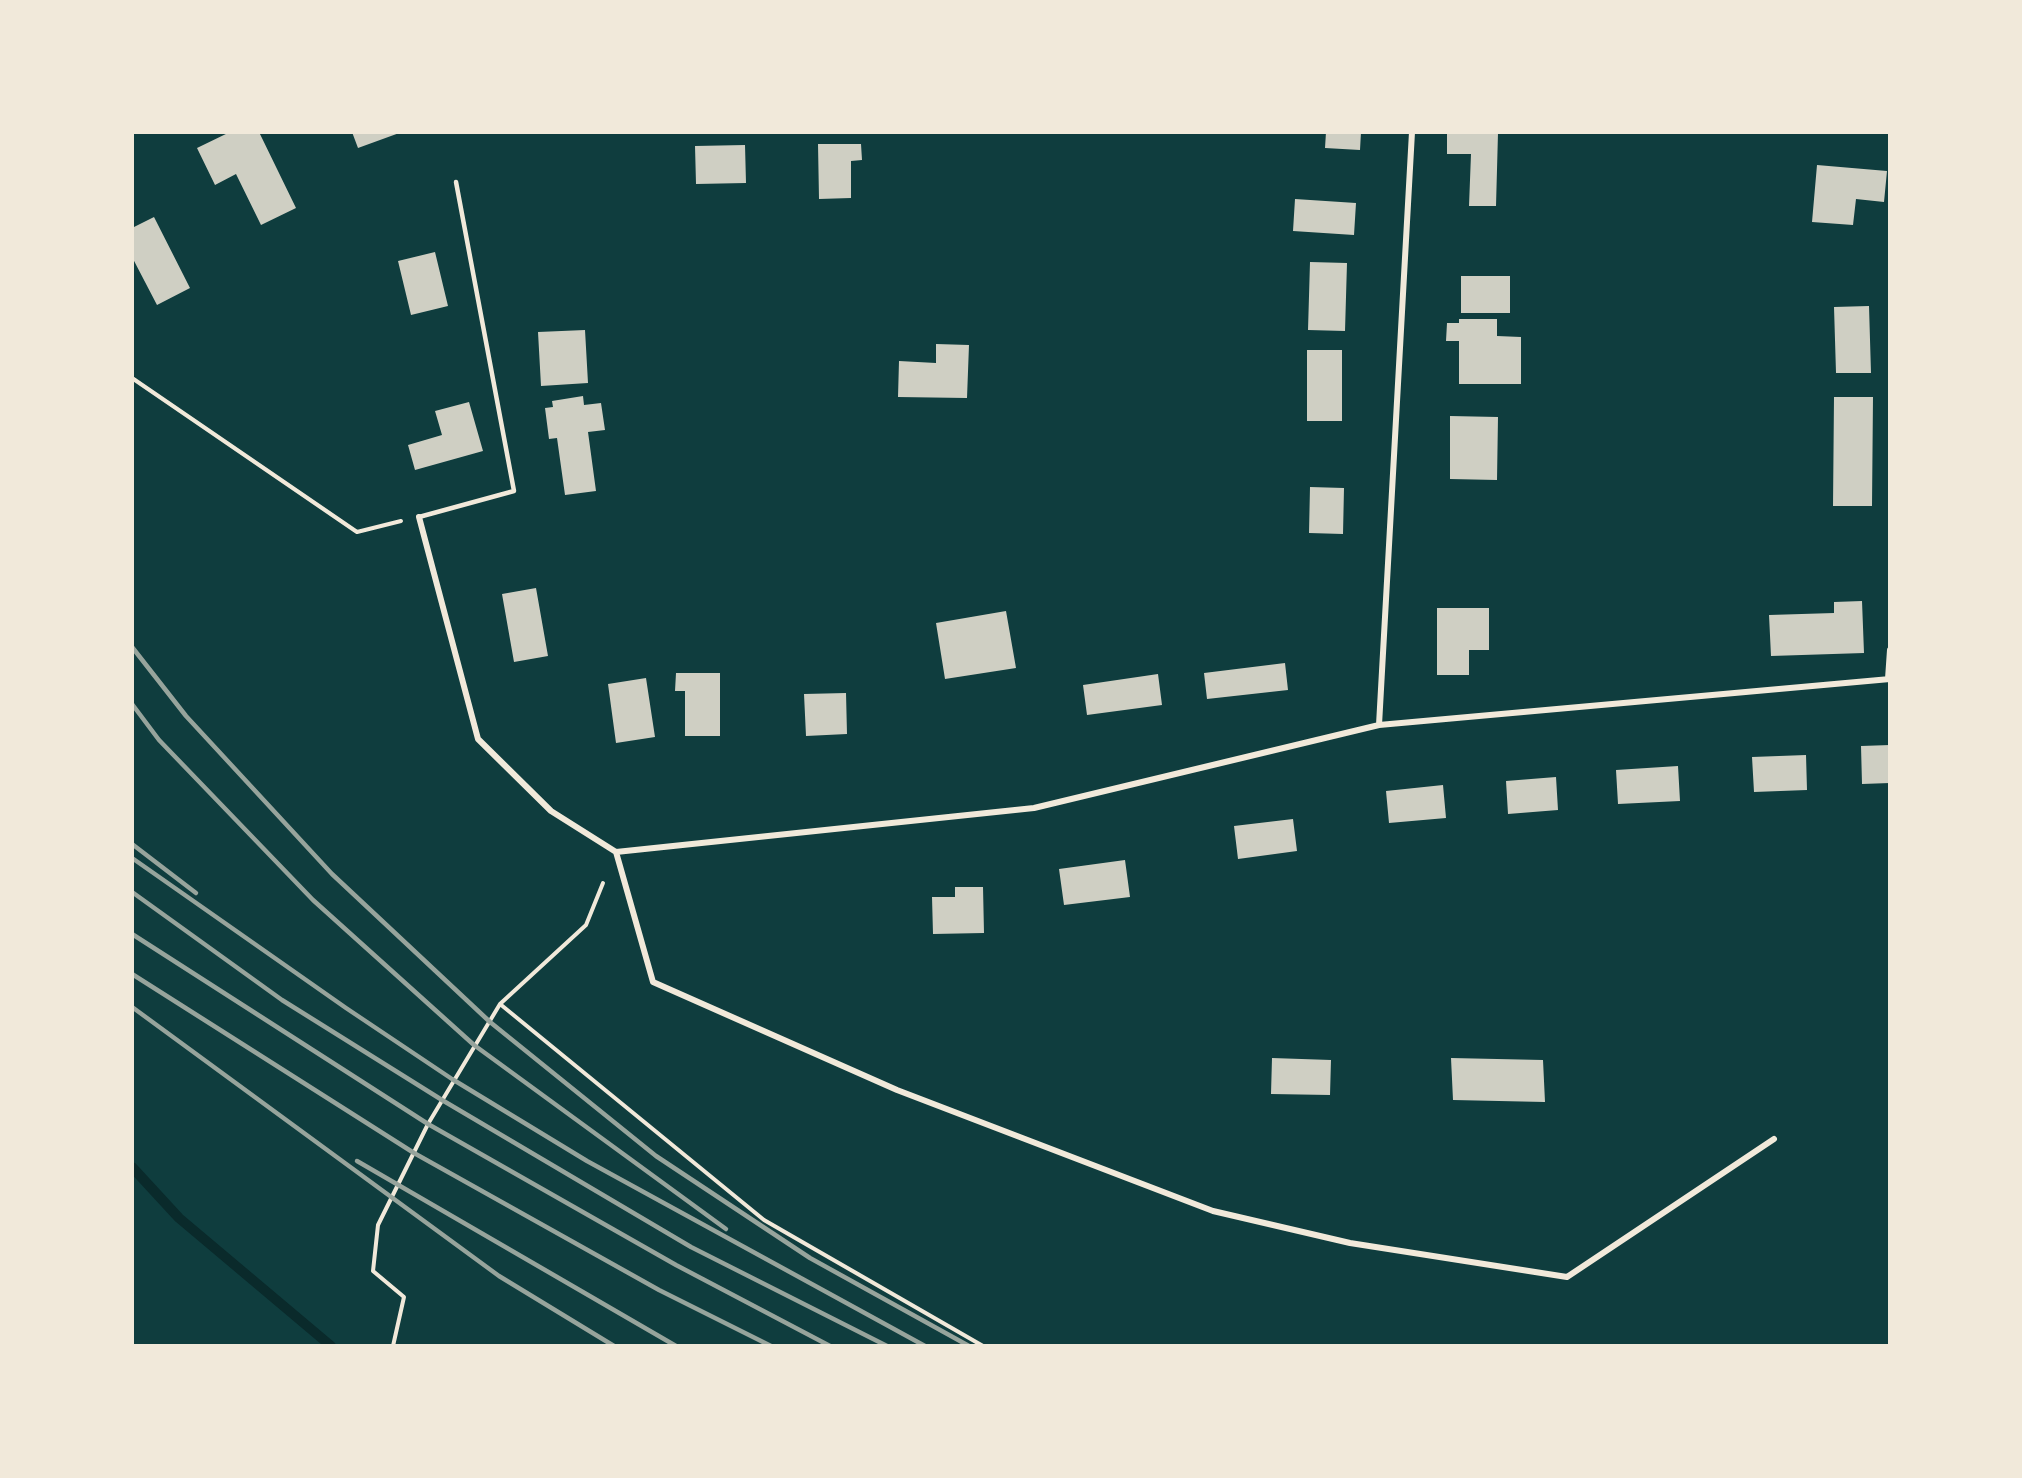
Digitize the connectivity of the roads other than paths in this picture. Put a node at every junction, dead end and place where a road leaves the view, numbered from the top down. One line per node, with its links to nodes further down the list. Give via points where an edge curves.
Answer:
1 (1412, 132): 6 (street)
2 (456, 182): 3 (lane, via 514,491)
3 (419, 517): 7 (street, via 478,739 552,812)
4 (1890, 650): 5 (street)
5 (1889, 679): 6 (street)
6 (1379, 725): 7 (street, via 1034,808)
7 (616, 852): 8 (street, via 653,982 897,1090 1213,1211 1350,1243 1567,1277)
8 (1774, 1139)

